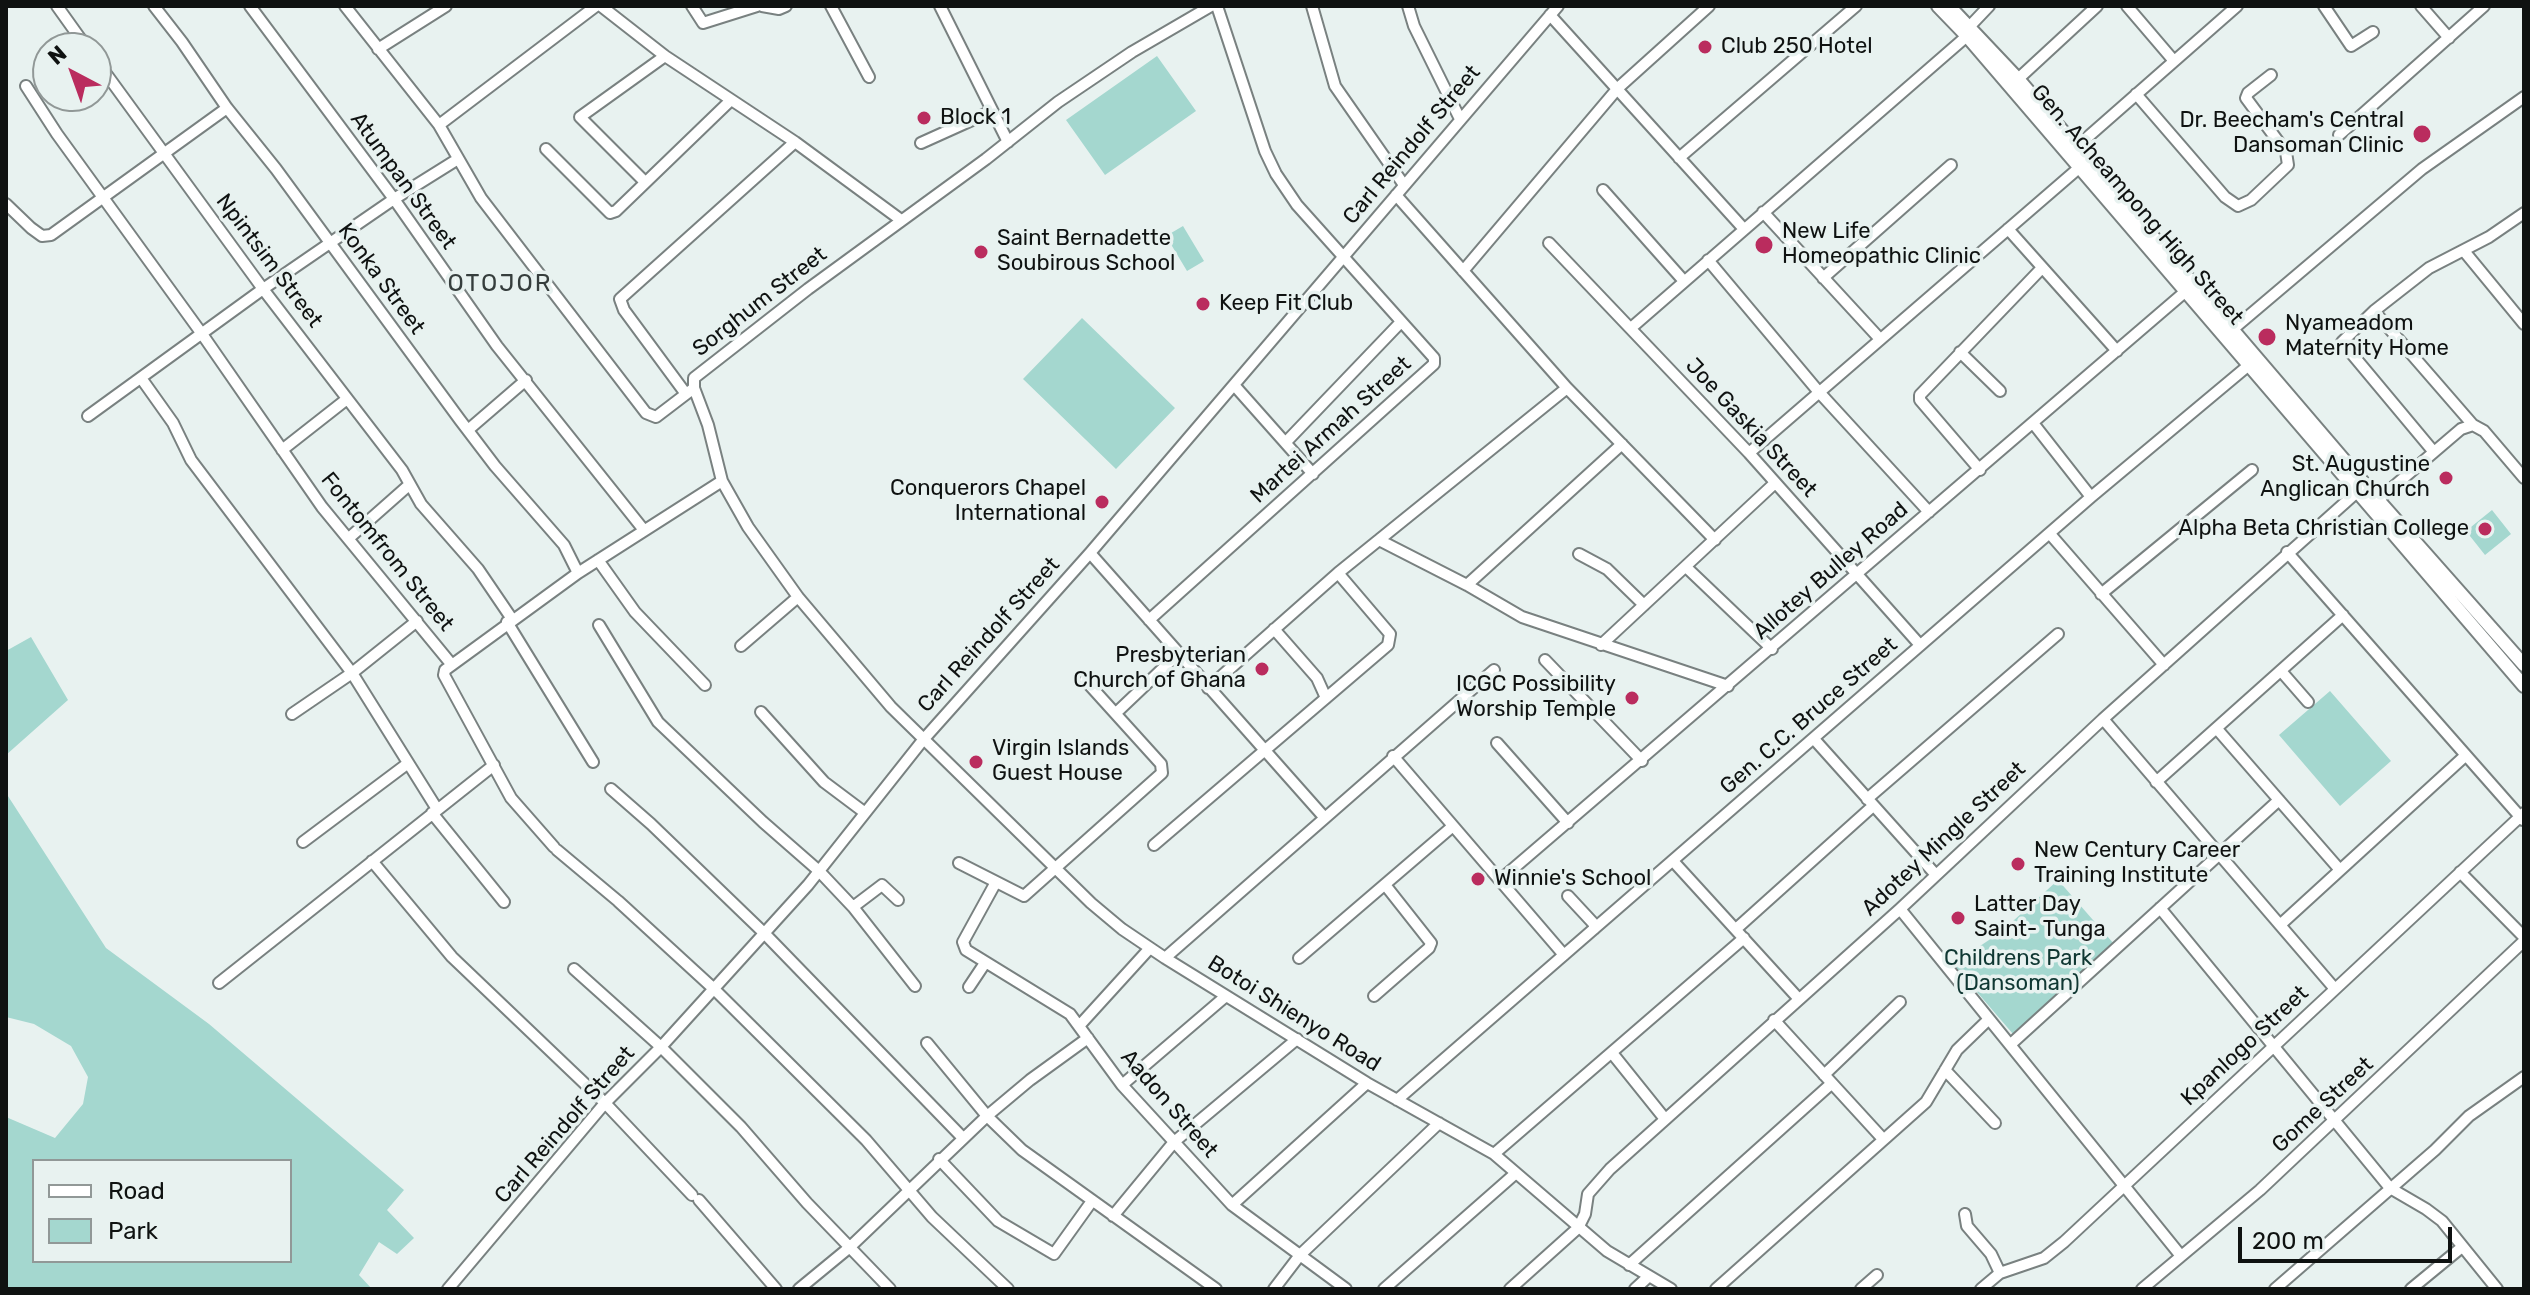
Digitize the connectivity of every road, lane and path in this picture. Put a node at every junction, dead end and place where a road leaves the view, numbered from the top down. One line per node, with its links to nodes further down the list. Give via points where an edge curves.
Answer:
1 (57, 6): 29 (street)
2 (154, 6): 44 (street, Konka Street)
3 (250, 6): 64 (street, Atumpan Street)
4 (345, 6): 32 (street)
5 (446, 6): 32 (street)
6 (598, 6): 33 (street); 47 (street)
7 (692, 6): 8 (street, via 703,23)
8 (759, 6): 9 (street)
9 (786, 6)
10 (831, 6): 36 (street)
11 (940, 6): 45 (street)
12 (1214, 6): 50 (street, Sorghum Street, via 1120,61); 74 (street, Martei Armah Street, via 1276,174)
13 (1312, 6): 60 (street, via 1335,86)
14 (1408, 6): 46 (street)
15 (1558, 6): 27 (street, Carl Reindolf Street)
16 (1709, 6): 40 (street)
17 (1856, 6): 55 (street)
18 (1938, 6): 28 (main road, Gen. Acheampong High Street)
19 (1949, 6): 28 (main road, Gen. Acheampong High Street)
20 (1989, 6): 28 (street)
21 (2097, 6): 37 (street)
22 (2127, 6): 34 (street)
23 (2237, 6): 34 (street)
24 (2324, 6): 30 (street, via 2351,46)
25 (2421, 6): 31 (street)
26 (2484, 6): 31 (street)
27 (1550, 15): 40 (street); 46 (street, Carl Reindolf Street)
28 (1969, 31): 37 (main road, Gen. Acheampong High Street); 53 (main road, Gen. Acheampong High Street); 66 (street)
29 (76, 32)
30 (2373, 32)
31 (2449, 38): 48 (street)
32 (378, 49): 47 (street)
33 (665, 56): 43 (street); 59 (street, via 580,117)
34 (2174, 61): 41 (street)
35 (2271, 75): 41 (street, via 2248,93 2246,101 2286,152 2288,165 2238,206)
36 (869, 77)
37 (2018, 79): 53 (main road, Gen. Acheampong High Street)
38 (112, 81): 54 (street, Npintsim Street)
39 (26, 86): 63 (street, Fontomfrom Street)
40 (1618, 88): 55 (street); 77 (street)
41 (2136, 94): 53 (street)
42 (2524, 97): 86 (street, via 2422,169)
43 (731, 100): 49 (street); 59 (street)
44 (227, 108): 54 (street); 72 (street, Konka Street)
45 (992, 111): 50 (street); 51 (street)
46 (1460, 119): 60 (street, Carl Reindolf Street)
47 (439, 125): 56 (street)
48 (2339, 135)
49 (795, 142): 68 (street); 96 (street, via 620,299)
50 (1008, 142): 68 (street, Sorghum Street)
51 (921, 143)
52 (546, 149): 59 (street, via 610,213)
53 (2073, 150): 58 (main road, Gen. Acheampong High Street); 86 (main road, Gen. Acheampong High Street)
54 (165, 152): 63 (street); 80 (street, Npintsim Street)
55 (1679, 158): 69 (street)
56 (458, 159): 64 (street); 96 (street, via 481,198 646,413 656,417)
57 (1951, 165): 78 (street)
58 (2080, 167): 70 (street); 81 (main road, Gen. Acheampong High Street)
59 (645, 182)
60 (1404, 185): 62 (street, Carl Reindolf Street)
61 (1603, 190): 79 (street)
62 (1396, 195): 74 (street, Carl Reindolf Street); 77 (street)
63 (102, 197): 65 (street, via 46,237); 87 (street, Fontomfrom Street)
64 (394, 199): 72 (street); 93 (street, Atumpan Street)
65 (6, 204)
66 (1763, 212): 69 (street); 78 (street)
67 (2524, 213): 73 (street)
68 (901, 220): 96 (street, Sorghum Street, via 694,378)
69 (1743, 228): 75 (street)
70 (2008, 229): 76 (street); 88 (street)
71 (1549, 243): 85 (street, Joe Gaskia Street)
72 (330, 244): 80 (street); 103 (street, Konka Street)
73 (2464, 251): 82 (street, via 2429,268); 84 (street)
74 (1343, 257): 83 (street, Martei Armah Street); 94 (street, Carl Reindolf Street)
75 (1708, 260): 79 (street); 97 (street)
76 (2041, 269): 89 (street); 90 (street)
77 (1463, 271): 95 (street)
78 (1823, 278): 88 (street)
79 (1683, 280): 85 (street)
80 (263, 289): 87 (street); 99 (street, Npintsim Street)
81 (2186, 291): 89 (street, Allotey Bulley Road); 91 (main road, Gen. Acheampong High Street)
82 (2374, 311): 102 (street); 107 (street, via 2342,342)
83 (1401, 322): 104 (street); 111 (street, Martei Armah Street, via 1434,364)
84 (2524, 324)
85 (1631, 328): 108 (street, Joe Gaskia Street)
86 (2232, 330): 118 (main road, Gen. Acheampong High Street)
87 (202, 334): 92 (street); 106 (street, Fontomfrom Street)
88 (1880, 339): 97 (street)
89 (2117, 351): 101 (street, Allotey Bulley Road)
90 (1960, 352): 98 (street); 109 (street, via 1922,391 1920,400)
91 (2249, 365): 116 (main road, Gen. Acheampong High Street); 117 (street, Gen. C.C. Bruce Street)
92 (141, 378): 100 (street); 155 (street, via 191,460)
93 (526, 380): 103 (street); 120 (street, Atumpan Street)
94 (1234, 385): 104 (street); 126 (street, Carl Reindolf Street)
95 (1567, 388): 105 (street); 123 (street)
96 (690, 391): 113 (street, Sorghum Street, via 708,425)
97 (1818, 391): 108 (street); 119 (street)
98 (2000, 391)
99 (347, 399): 106 (street); 115 (street, Npintsim Street)
100 (88, 416)
101 (2033, 423): 109 (street, Allotey Bulley Road); 117 (street)
102 (2473, 425): 107 (street); 112 (street)
103 (468, 430): 130 (street, Konka Street, via 564,545)
104 (1286, 442): 111 (street)
105 (1622, 444): 124 (street); 133 (street)
106 (282, 450): 122 (street, Fontomfrom Street)
107 (2433, 451): 118 (street)
108 (1749, 453): 114 (street, Joe Gaskia Street)
109 (1980, 470): 119 (street, Allotey Bulley Road)
110 (2252, 470): 134 (street)
111 (1313, 474): 139 (street, Martei Armah Street)
112 (2524, 478)
113 (722, 481): 120 (street, Fontomfrom Street); 135 (street, Sorghum Street)
114 (1775, 483): 124 (street); 132 (street, Joe Gaskia Street)
115 (409, 485): 122 (street); 138 (street, Npintsim Street, via 478,569)
116 (2357, 492): 118 (main road, Gen. Acheampong High Street); 125 (street, Adotey Mingle Street)
117 (2091, 497): 121 (street, Gen. C.C. Bruce Street)
118 (2373, 504): 152 (main road, Gen. Acheampong High Street); 159 (main road, Gen. Acheampong High Street)
119 (1929, 512): 132 (street, Allotey Bulley Road)
120 (643, 529): 128 (street, Fontomfrom Street)
121 (2050, 534): 134 (street); 145 (street, Gen. C.C. Bruce Street)
122 (349, 538): 140 (street, Fontomfrom Street)
123 (1379, 540): 131 (street); 133 (street)
124 (1715, 540): 129 (street)
125 (2287, 552): 137 (street); 151 (street, Adotey Mingle Street)
126 (1090, 553): 139 (street); 169 (street, Carl Reindolf Street)
127 (1579, 554): 136 (street, via 1607,569)
128 (598, 560): 130 (street, Fontomfrom Street); 157 (street, via 635,612)
129 (1686, 567): 136 (street); 147 (street)
130 (578, 573): 138 (street, Fontomfrom Street)
131 (1338, 573): 142 (street); 161 (street, via 1391,640)
132 (1858, 575): 145 (street, Joe Gaskia Street); 147 (street, Allotey Bulley Road)
133 (1467, 585): 144 (street, via 1522,617)
134 (2101, 594): 151 (street)
135 (798, 597): 146 (street); 169 (street, Sorghum Street)
136 (1644, 605): 144 (street)
137 (2343, 615): 154 (street); 173 (street)
138 (509, 620): 150 (street, Fontomfrom Street); 175 (street, Npintsim Street)
139 (1149, 620): 148 (street)
140 (417, 621): 150 (street, Fontomfrom Street); 155 (street)
141 (599, 625): 196 (street, via 660,724)
142 (1274, 629): 160 (street); 161 (street, via 1317,678)
143 (2058, 634): 181 (street)
144 (1601, 645): 158 (street)
145 (1920, 645): 168 (street, Gen. C.C. Bruce Street)
146 (741, 646)
147 (1772, 649): 158 (street, Allotey Bulley Road)
148 (1178, 654): 160 (street); 164 (street)
149 (1545, 660): 174 (street)
150 (452, 665): 177 (street, via 444,675)
151 (2164, 665): 166 (street, Adotey Mingle Street)
152 (2524, 665)
153 (1494, 670): 172 (street)
154 (2281, 671): 162 (street); 167 (street)
155 (352, 673): 165 (street); 176 (street)
156 (1085, 680): 164 (street)
157 (705, 685)
158 (1728, 686): 174 (street, Allotey Bulley Road)
159 (2524, 686)
160 (1208, 688): 171 (street)
161 (1326, 698): 171 (street)
162 (2308, 702)
163 (761, 712): 183 (street, via 824,782)
164 (1116, 713): 194 (street, via 1161,764 1162,773)
165 (292, 714)
166 (2103, 719): 178 (street); 198 (street, Adotey Mingle Street)
167 (2217, 729): 178 (street); 180 (street)
168 (1814, 739): 181 (street); 192 (street, Gen. C.C. Bruce Street)
169 (923, 740): 183 (street, Carl Reindolf Street); 194 (street, Botoi Shienyo Road)
170 (1497, 743): 186 (street)
171 (1262, 750): 184 (street); 189 (street)
172 (1393, 756): 184 (street); 187 (street)
173 (2465, 756): 185 (street); 195 (street)
174 (1642, 761): 186 (street, Allotey Bulley Road)
175 (593, 762)
176 (407, 764): 182 (street); 188 (street)
177 (494, 765): 182 (street); 223 (street, via 511,798 555,848)
178 (2156, 782): 190 (street)
179 (611, 789): 211 (street)
180 (2279, 800): 190 (street); 195 (street)
181 (1870, 803): 198 (street); 210 (street)
182 (434, 811): 191 (street); 204 (street)
183 (864, 812): 196 (street, Carl Reindolf Street)
184 (1324, 817): 216 (street)
185 (2523, 817): 197 (street, Kpanlogo Street)
186 (1568, 823): 199 (street, Allotey Bulley Road)
187 (1453, 826): 199 (street); 201 (street)
188 (303, 842)
189 (1154, 845)
190 (2218, 854): 206 (street); 208 (street)
191 (372, 861): 220 (street); 245 (street, via 452,957)
192 (1673, 861): 209 (street, Gen. C.C. Bruce Street); 210 (street)
193 (959, 863): 200 (street)
194 (1056, 869): 200 (street, via 1024,896); 214 (street, Botoi Shienyo Road)
195 (2340, 870): 208 (street)
196 (819, 871): 205 (street); 211 (street, Carl Reindolf Street)
197 (2460, 872): 213 (street); 224 (street, Kpanlogo Street)
198 (1936, 875): 207 (street, Adotey Mingle Street)
199 (1500, 880): 215 (street)
200 (996, 882): 218 (street, Aadon Street, via 963,947)
201 (1386, 886): 217 (street); 226 (street, via 1431,943)
202 (1568, 896): 209 (street)
203 (898, 900): 205 (street, via 882,885)
204 (504, 902)
205 (853, 907): 221 (street)
206 (2160, 908): 235 (street); 236 (street)
207 (1900, 909): 227 (street, Adotey Mingle Street); 229 (street)
208 (2280, 925): 224 (street)
209 (1594, 929): 215 (street, Gen. C.C. Bruce Street)
210 (1736, 929): 212 (street)
211 (764, 933): 223 (street, Carl Reindolf Street); 251 (street)
212 (1744, 938): 227 (street); 238 (street)
213 (2524, 939): 248 (street, Gome Street)
214 (1150, 948): 216 (street, Botoi Shienyo Road); 231 (street)
215 (1564, 955): 244 (street, Gen. C.C. Bruce Street)
216 (1165, 958): 225 (street, Botoi Shienyo Road)
217 (1299, 958)
218 (985, 963): 222 (street); 231 (street, Aadon Street, via 1062,1007)
219 (574, 969): 237 (street)
220 (219, 983)
221 (915, 986)
222 (969, 987)
223 (714, 989): 237 (street, Carl Reindolf Street); 259 (street)
224 (2335, 989): 236 (street, Kpanlogo Street)
225 (1226, 996): 233 (street, Botoi Shienyo Road); 243 (street)
226 (1374, 996)
227 (1798, 998): 230 (street, Adotey Mingle Street)
228 (1900, 1002): 241 (street)
229 (1989, 1019): 235 (street); 239 (street, via 1961,1045)
230 (1774, 1020): 241 (street); 247 (street, Adotey Mingle Street)
231 (1079, 1026): 232 (street, Aadon Street)
232 (1088, 1038): 243 (street, Aadon Street); 246 (street)
233 (1297, 1039): 242 (street, Botoi Shienyo Road); 253 (street)
234 (927, 1043): 246 (street)
235 (2011, 1044): 257 (street)
236 (2274, 1046): 248 (street); 257 (street, Kpanlogo Street)
237 (661, 1047): 245 (street, Carl Reindolf Street); 265 (street)
238 (1612, 1053): 247 (street); 254 (street)
239 (1945, 1070): 250 (street); 252 (street, via 1930,1098)
240 (2524, 1077): 258 (street, via 2469,1116)
241 (1828, 1079): 252 (street); 269 (street)
242 (1367, 1083): 244 (street, Botoi Shienyo Road); 261 (street)
243 (1122, 1085): 253 (street, Aadon Street)
244 (1397, 1100): 249 (street, Botoi Shienyo Road)
245 (605, 1103): 273 (street, Carl Reindolf Street); 274 (street)
246 (987, 1116): 251 (street); 260 (street, via 1022,1150)
247 (1665, 1119): 264 (street, Adotey Mingle Street, via 1596,1183)
248 (2335, 1122): 258 (street); 268 (street, Gome Street)
249 (1439, 1123): 254 (street, Botoi Shienyo Road); 267 (street)
250 (1995, 1123)
251 (962, 1137): 255 (street)
252 (1883, 1139): 285 (street)
253 (1174, 1142): 261 (street, Aadon Street); 263 (street)
254 (1494, 1154): 256 (street, Botoi Shienyo Road)
255 (939, 1159): 259 (street); 260 (street, via 998,1221 1054,1254)
256 (1516, 1173): 264 (street, Botoi Shienyo Road); 281 (street)
257 (2126, 1187): 268 (street); 270 (street, Kpanlogo Street, via 2044,1258)
258 (2390, 1188): 266 (street, via 2442,1221); 289 (street)
259 (908, 1189): 265 (street); 277 (street)
260 (1092, 1201): 263 (street)
261 (1232, 1205): 267 (street, Aadon Street)
262 (1965, 1214): 270 (street, via 1967,1226)
263 (1113, 1216): 278 (street)
264 (1578, 1228): 269 (street, Botoi Shienyo Road); 282 (street)
265 (850, 1247): 275 (street); 276 (street)
266 (2462, 1247): 290 (street); 291 (street)
267 (1300, 1255): 279 (street); 280 (street, Aadon Street)
268 (2181, 1256): 288 (street, Gome Street)
269 (1629, 1265): 272 (street, Botoi Shienyo Road)
270 (2000, 1273): 287 (street, Kpanlogo Street)
271 (1877, 1275): 286 (street)
272 (1648, 1277): 283 (street); 284 (street, Botoi Shienyo Road)
273 (448, 1289)
274 (776, 1289)
275 (799, 1289)
276 (890, 1289)
277 (1008, 1289)
278 (1216, 1289)
279 (1274, 1289)
280 (1346, 1289)
281 (1384, 1289)
282 (1510, 1289)
283 (1635, 1289)
284 (1671, 1289)
285 (1716, 1289)
286 (1861, 1289)
287 (1981, 1289)
288 (2142, 1289)
289 (2275, 1289)
290 (2411, 1289)
291 (2497, 1289)

